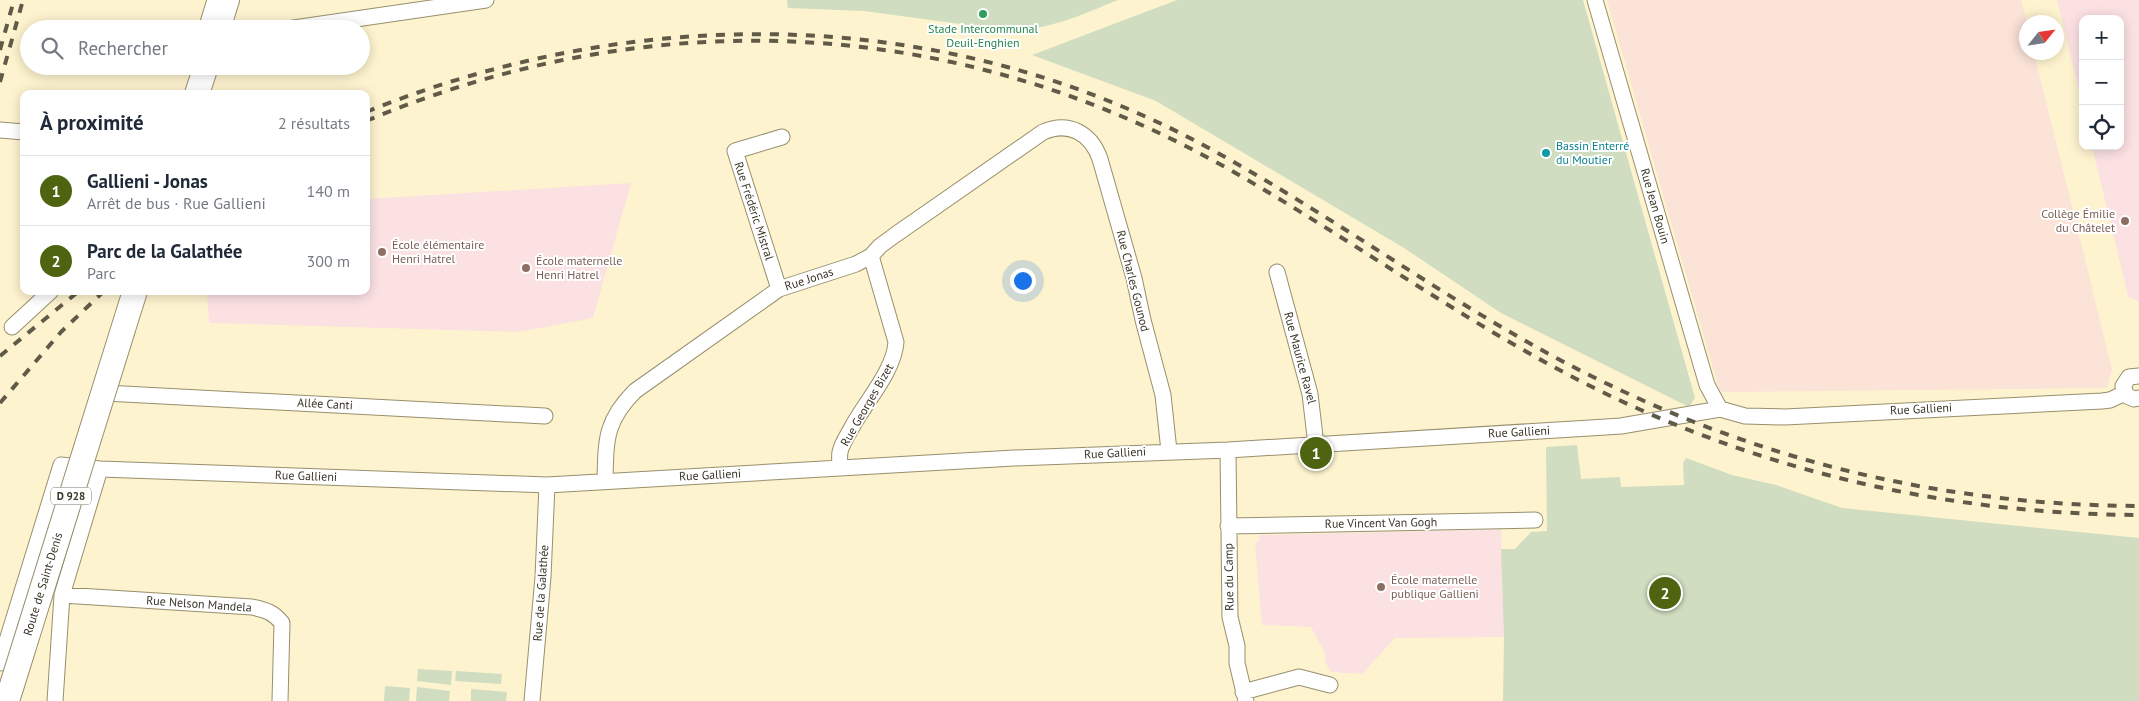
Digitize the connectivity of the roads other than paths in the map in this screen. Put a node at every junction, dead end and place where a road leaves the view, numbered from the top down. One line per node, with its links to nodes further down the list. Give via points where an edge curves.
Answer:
1 (215, 0): 6 (street)
2 (227, 0): 7 (main road)
3 (238, 0): 8 (street)
4 (486, 0): 9 (street)
5 (1595, 0): 30 (street, Rue Jean Bouin, via 1707,385)
6 (209, 20)
7 (221, 20)
8 (232, 20)
9 (349, 20)
10 (191, 75): 13 (street)
11 (203, 75): 14 (main road)
12 (215, 75): 15 (street)
13 (186, 90)
14 (198, 90)
15 (210, 90)
16 (1068, 128): 20 (street, Rue Jonas, via 1056,127 1043,132 894,235); 34 (street, Rue Charles Gounod, via 1083,133 1100,158 1163,395)
17 (0, 130): 18 (street)
18 (20, 132)
19 (782, 138): 22 (street, Rue Frédéric Mistral, via 735,152)
20 (871, 256): 22 (street, Rue Jonas); 36 (street, Rue Georges Bizet, via 896,342 895,354 844,443 840,452)
21 (1277, 272): 32 (street, Rue Maurice Ravel, via 1310,394)
22 (779, 289): 38 (street, Rue Jonas, via 665,368 619,408 610,426 605,452)
23 (47, 295): 26 (street)
24 (134, 295): 46 (main road, Route de Saint-Denis / D 928, bridge)
25 (138, 295): 28 (street)
26 (12, 327)
27 (2139, 376): 29 (street, via 2132,375 2123,386)
28 (105, 393): 31 (street, Allée Canti); 35 (street)
29 (2132, 395): 30 (street, Rue Gallieni, via 2102,401 1784,417 1745,416)
30 (1720, 409): 32 (street, Rue Gallieni, via 1621,426)
31 (545, 416)
32 (1316, 444): 33 (street, Rue Gallieni)
33 (1228, 450): 34 (street, Rue Gallieni); 41 (street, Rue du Camp)
34 (1169, 451): 36 (street, Rue Gallieni)
35 (83, 467): 37 (street, Route de Saint-Denis); 43 (street, Route de Saint-Denis, via 61,466)
36 (840, 468): 38 (street, Rue Gallieni)
37 (100, 469): 39 (street, Rue Gallieni); 42 (street, Route de Saint-Denis)
38 (605, 480): 39 (street, Rue Gallieni)
39 (547, 485): 49 (street, Rue de la Galathée)
40 (1535, 520): 41 (street, Rue Vincent Van Gogh)
41 (1228, 526): 45 (street, Rue du Camp, via 1230,617)
42 (62, 595): 47 (street, Route de Saint-Denis); 48 (street, Rue Nelson Mandela, via 267,610 282,623)
43 (0, 663)
44 (1330, 685): 45 (street, via 1299,676)
45 (1245, 697)
46 (7, 701)
47 (55, 701)
48 (280, 701)
49 (532, 701)

